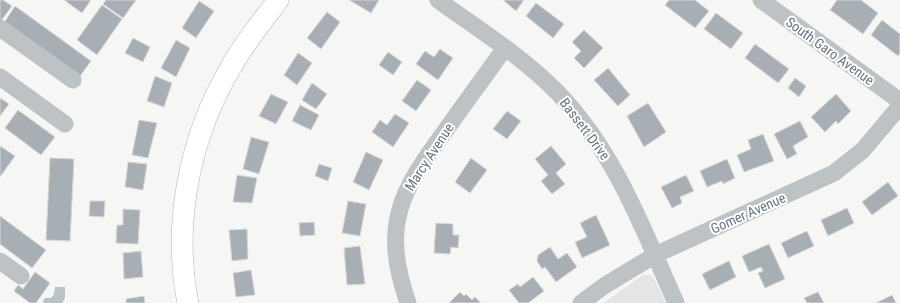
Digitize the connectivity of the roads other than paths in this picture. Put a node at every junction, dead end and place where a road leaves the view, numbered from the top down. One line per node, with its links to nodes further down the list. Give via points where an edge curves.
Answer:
1 (278, 0): 14 (main road, via 231,66 210,107 193,155 183,226 184,274)
2 (438, 0): 5 (street, Bassett Drive)
3 (761, 0): 8 (street, South Garo Avenue)
4 (0, 28): 7 (street)
5 (505, 48): 11 (street, Bassett Drive, via 557,93 594,136 621,182); 15 (street, Marcy Avenue, via 424,160 411,180 402,202 396,225 397,264)
6 (0, 77): 10 (street)
7 (73, 80)
8 (900, 101)
9 (900, 106): 11 (street, Gomer Avenue, via 863,150 834,173)
10 (65, 124)
11 (655, 255): 16 (street, Gomer Avenue); 17 (street, Bassett Drive)
12 (0, 261): 13 (street)
13 (21, 276)
14 (188, 303)
15 (408, 303)
16 (581, 303)
17 (676, 303)

